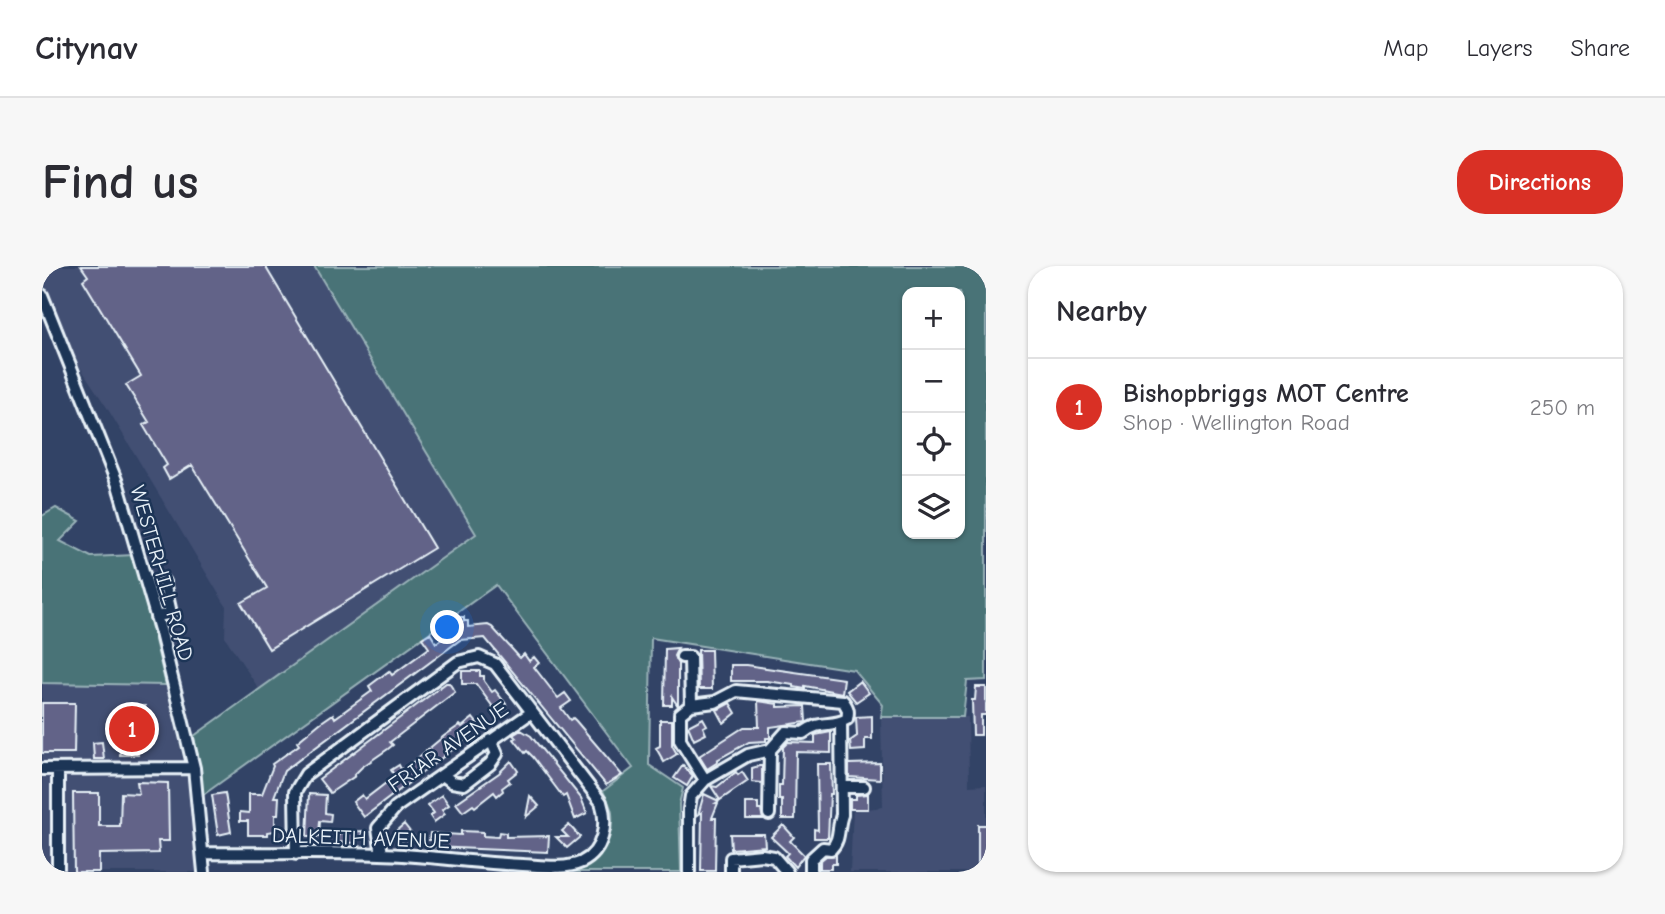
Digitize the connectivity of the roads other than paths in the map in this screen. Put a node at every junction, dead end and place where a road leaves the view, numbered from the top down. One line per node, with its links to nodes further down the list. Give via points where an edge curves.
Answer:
1 (42, 295): 3 (street, WESTERHILL ROAD, via 118,485)
2 (164, 582): 3 (street, via 171,613)
3 (156, 617): 10 (street, WESTERHILL ROAD)
4 (682, 657): 5 (street, via 690,657)
5 (691, 705): 7 (street, via 715,702 736,691 843,701 849,711); 14 (street, via 680,714 680,740)
6 (532, 712): 8 (street, FRIAR AVENUE); 19 (street, via 495,664 479,657 458,662 306,774 295,792); 21 (street, DALKEITH AVENUE, via 601,802 606,820 602,840 582,862 559,867)
7 (841, 722): 9 (street, via 815,724 803,733 786,732); 15 (street)
8 (491, 740): 13 (street, FRIAR AVENUE); 13 (street, via 496,754 490,764 464,784)
9 (770, 750): 14 (street, via 748,755); 17 (street)
10 (194, 768): 12 (street); 18 (street, WESTERHILL ROAD)
11 (42, 769): 12 (street)
12 (58, 769): 22 (street)
13 (443, 775): 20 (street, FRIAR AVENUE, via 396,807 378,828)
14 (705, 780): 24 (street, via 691,796)
15 (843, 787): 16 (street); 27 (street, via 839,839 811,859)
16 (864, 787)
17 (769, 814)
18 (204, 853): 19 (street, DALKEITH AVENUE); 23 (street, WESTERHILL ROAD)
19 (296, 853): 20 (street, DALKEITH AVENUE)
20 (382, 854): 21 (street, DALKEITH AVENUE)
21 (481, 868)
22 (58, 872)
23 (204, 872)
24 (689, 872)
25 (731, 872): 26 (street, via 732,858 762,856 774,857)
26 (787, 872)
27 (811, 872)

